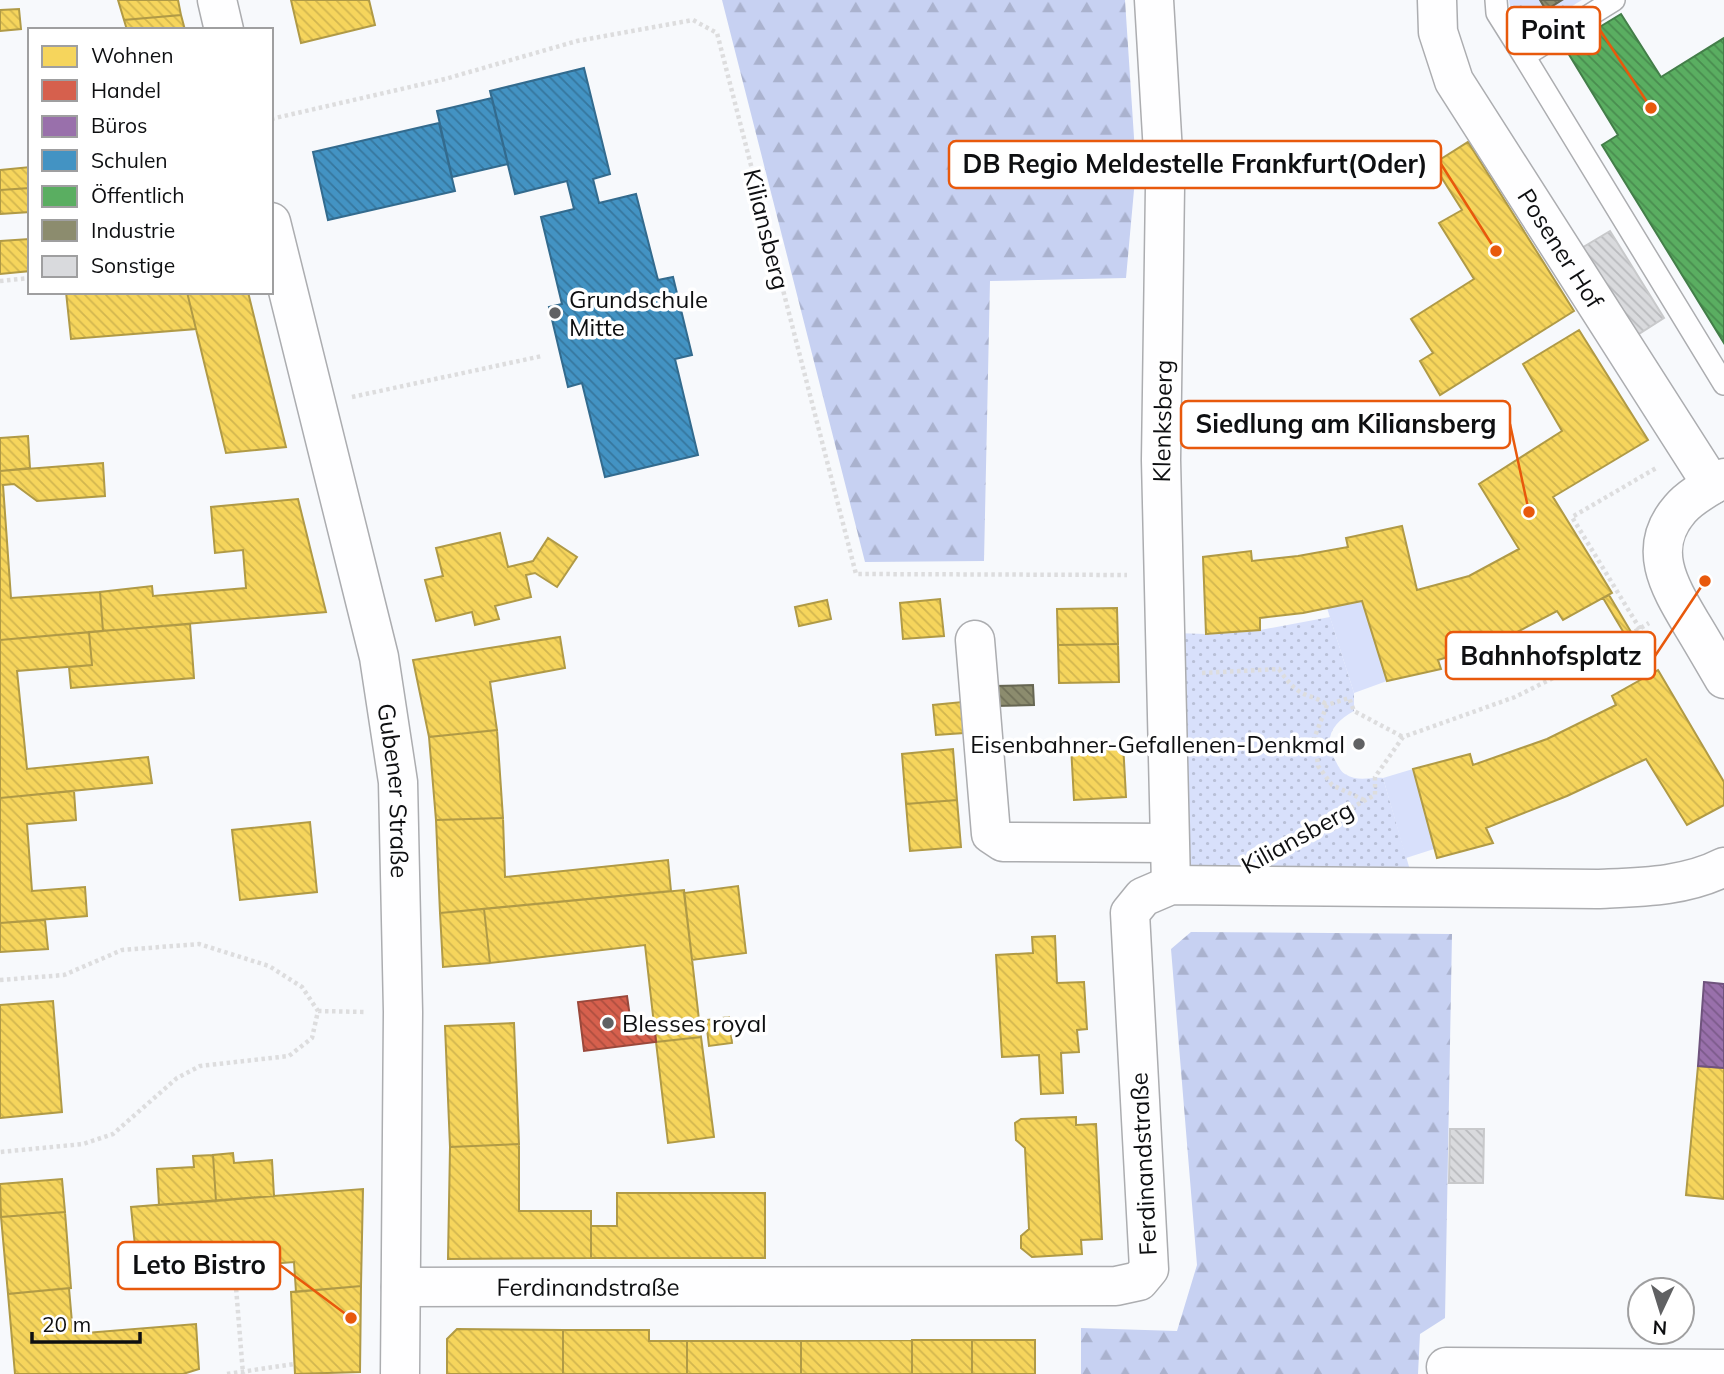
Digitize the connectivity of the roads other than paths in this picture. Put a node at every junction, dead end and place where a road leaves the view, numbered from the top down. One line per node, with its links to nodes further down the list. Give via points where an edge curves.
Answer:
1 (217, 0): 6 (street)
2 (1154, 0): 13 (street, Klenksberg, via 1165,187 1161,460)
3 (1437, 0): 10 (street, Posener Hof, via 1438,32 1454,81)
4 (1496, 0): 7 (lane, via 1497,13)
5 (1614, 0): 7 (lane)
6 (224, 28)
7 (1524, 56): 9 (lane)
8 (273, 230): 16 (street, Gubener Straße, via 379,657 398,782 403,1012)
9 (1724, 384)
10 (1718, 482): 12 (street, via 1679,509 1667,531 1662,556 1666,578)
11 (975, 640): 13 (street, via 991,834 1003,842)
12 (1724, 679)
13 (1169, 843): 15 (street, Klenksberg)
14 (1724, 867): 15 (street, Ferdinandstraße, via 1657,887 1597,889)
15 (1171, 885): 16 (street, Ferdinandstraße, via 1143,897 1130,913 1149,1269 1139,1281 1116,1286)
16 (401, 1287): 19 (street, Gubener Straße)
17 (1446, 1367): 18 (street)
18 (1724, 1369)
19 (400, 1374)

